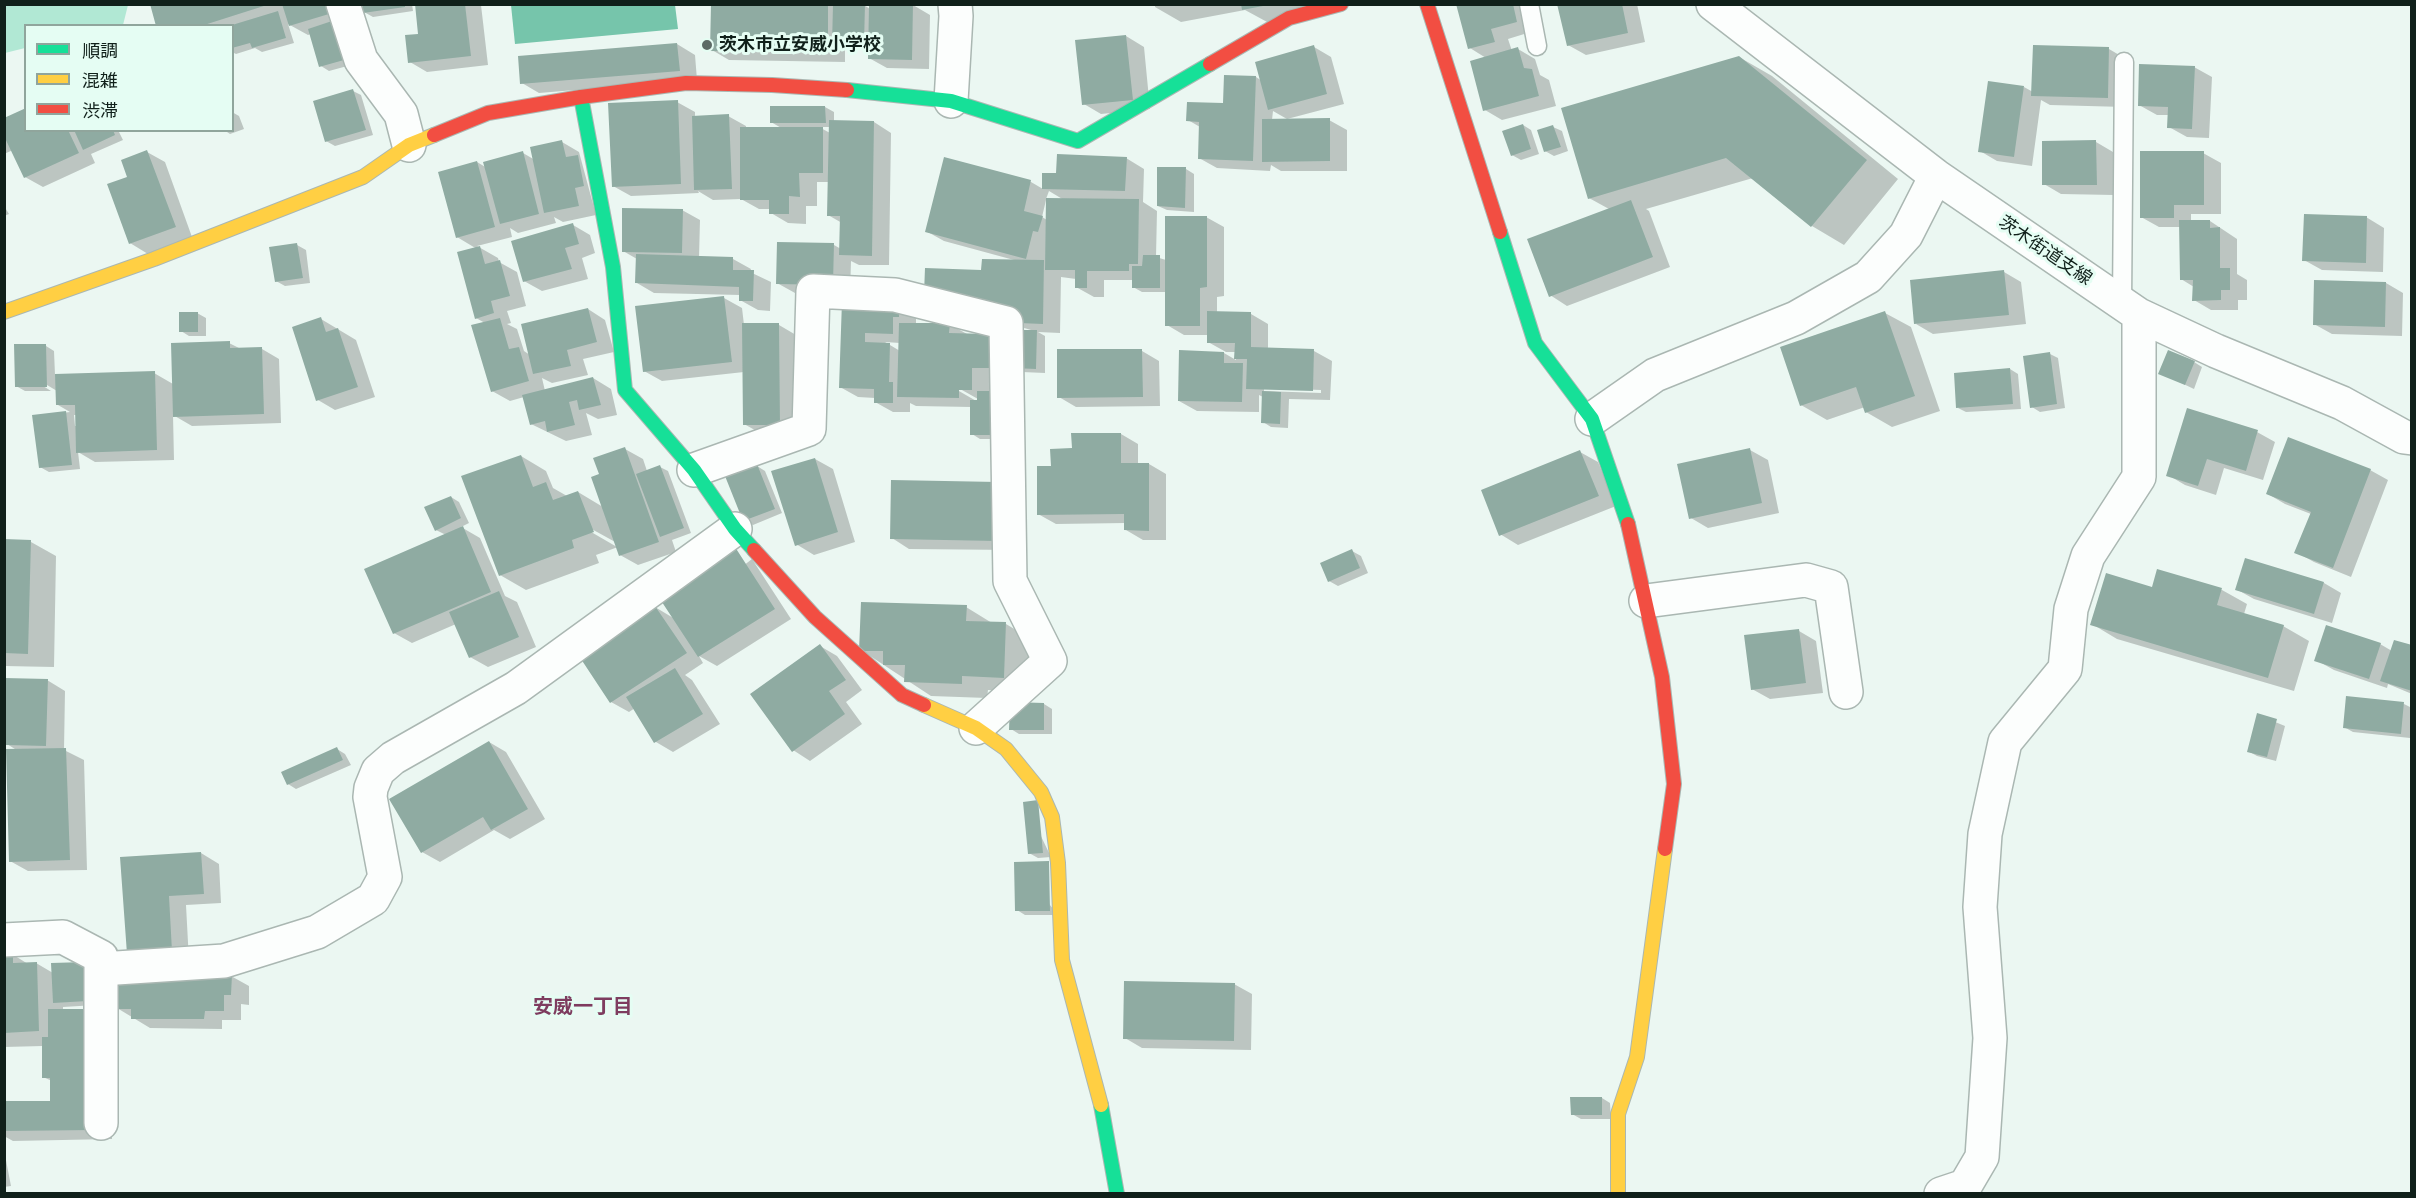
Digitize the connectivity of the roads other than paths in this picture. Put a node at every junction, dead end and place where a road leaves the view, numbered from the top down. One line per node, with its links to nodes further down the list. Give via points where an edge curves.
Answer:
1 (343, 4): 11 (street, via 361,60 401,114)
2 (955, 4): 10 (street)
3 (1341, 4): 10 (street, via 1289,18 1078,141)
4 (1427, 4): 15 (street, via 1535,343)
5 (1529, 4): 7 (lane)
6 (1713, 4): 12 (street, 茨木街道支線)
7 (1537, 46)
8 (2124, 62): 13 (lane)
9 (580, 97): 10 (street, via 686,83 871,92); 11 (street, via 488,113); 17 (street, via 613,267 625,390)
10 (951, 101)
11 (409, 145): 14 (street, via 363,177 154,259)
12 (1936, 176): 13 (street, 茨木街道支線); 15 (street, via 1906,234 1868,277 1796,318 1655,375)
13 (2131, 310): 16 (street, 茨木街道支線); 27 (street, via 2139,477 2088,556 2071,609 2065,669 2005,742 1985,834 1980,907 1990,1038 1983,1157 1965,1186)
14 (4, 312)
15 (1592, 419): 19 (street, via 1633,537)
16 (2412, 438)
17 (694, 470): 18 (street); 21 (street, via 809,429 813,291 895,295 1006,323 1010,581 1050,661)
18 (735, 529): 21 (street, via 815,617 902,695); 23 (street, via 516,688 393,758 378,771 370,797 385,877 374,899 317,932 224,961)
19 (1646, 601): 20 (street, via 1806,580 1831,587); 26 (street, via 1662,677 1674,784 1637,1057 1618,1114)
20 (1845, 692)
21 (976, 728): 25 (street, via 1005,749 1025,771 1041,792 1052,817 1059,872 1062,960 1097,1086)
22 (4, 940): 23 (street, via 63,937 101,957)
23 (101, 969): 24 (street)
24 (101, 1123)
25 (1118, 1194)
26 (1618, 1194)
27 (1941, 1194)

